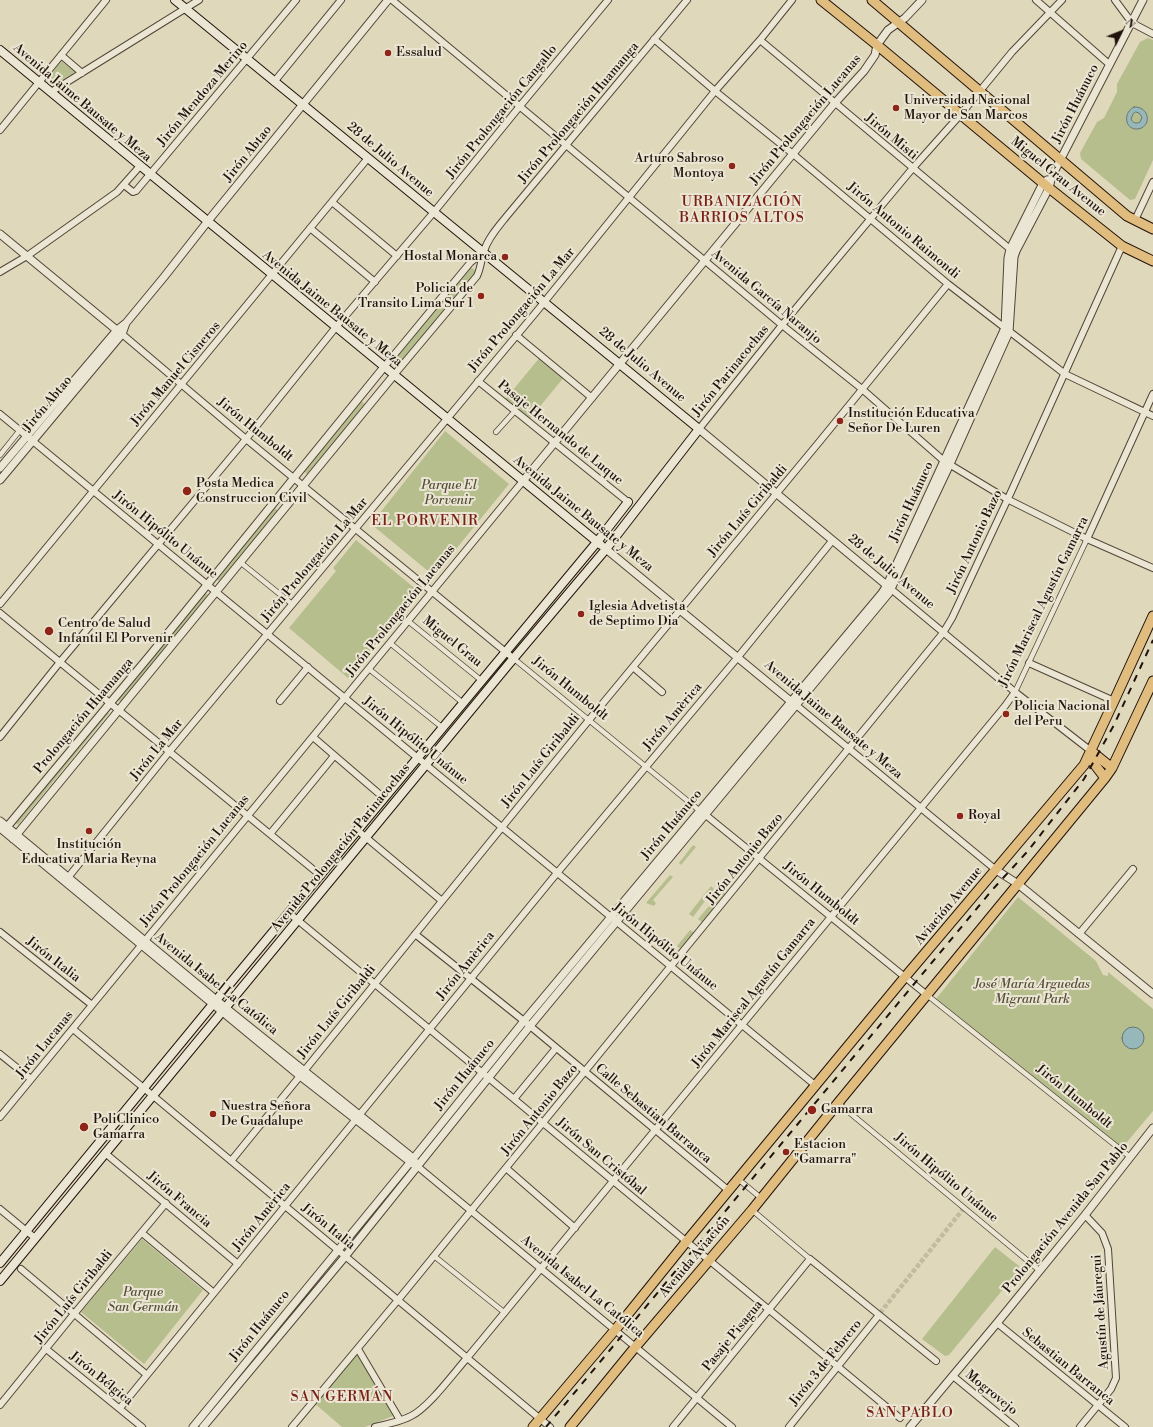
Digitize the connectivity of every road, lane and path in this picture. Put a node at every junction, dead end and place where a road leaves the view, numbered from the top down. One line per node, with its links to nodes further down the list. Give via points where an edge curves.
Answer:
1 (106, 0): 27 (street)
2 (175, 0): 18 (main road, 28 de Julio Avenue)
3 (199, 0): 18 (street)
4 (296, 0): 28 (street, Jirón Mendoza Merino)
5 (341, 0): 32 (street)
6 (388, 0): 37 (street, Jirón Abtao)
7 (392, 0): 38 (street, Avenida García Naranjo)
8 (608, 0): 38 (street, Jirón Prolongación Cangallo)
9 (687, 0): 23 (street, Jirón Prolongación Huamanga)
10 (792, 0): 24 (street, Jirón Prolongación La Mar)
11 (821, 0): 25 (main road, Miguel Grau Avenue)
12 (872, 0): 20 (main road, Miguel Grau Avenue)
13 (922, 0): 20 (street, Jirón Prolongación Lucanas)
14 (1036, 0): 19 (street)
15 (1062, 0): 19 (street, Jirón Parinacochas)
16 (1115, 0): 21 (street)
17 (1143, 0): 21 (street, Jirón Huánuco)
18 (185, 8): 28 (main road, 28 de Julio Avenue); 30 (street)
19 (1051, 13): 29 (street); 33 (street, Jirón Parinacochas, via 1012,52)
20 (899, 22): 25 (street, Jirón Prolongación Lucanas, via 888,30); 33 (main road, Miguel Grau Avenue)
21 (1132, 23): 22 (street); 29 (street, Jirón Huánuco)
22 (1153, 34)
23 (654, 39): 34 (street, Jirón Antonio Raimondi); 41 (street, Jirón Prolongación Huamanga)
24 (760, 40): 34 (street, Jirón Prolongación La Mar); 36 (street, Jirón Misti)
25 (877, 45): 36 (street, Jirón Prolongación Lucanas, via 864,71); 39 (main road, Miguel Grau Avenue)
26 (0, 50): 31 (main road, Avenida Jaime Bausate y Meza)
27 (61, 55): 30 (street); 31 (street)
28 (246, 59): 32 (main road, 28 de Julio Avenue); 47 (street, Jirón Mendoza Merino)
29 (1110, 64): 44 (street, Jirón Huánuco)
30 (82, 73): 35 (street)
31 (39, 82): 35 (main road, Avenida Jaime Bausate y Meza); 40 (street)
32 (274, 82): 37 (main road, 28 de Julio Avenue)
33 (980, 90): 39 (street, Jirón Parinacochas); 44 (main road, Miguel Grau Avenue)
34 (715, 91): 42 (street, Jirón Antonio Raimondi); 51 (street, Jirón Prolongación La Mar)
35 (51, 92): 45 (main road, Avenida Jaime Bausate y Meza)
36 (834, 104): 42 (street, Jirón Prolongación Lucanas); 46 (street, Jirón Misti)
37 (303, 105): 43 (main road, 28 de Julio Avenue); 56 (street, Jirón Abtao)
38 (520, 106): 41 (street, Avenida García Naranjo); 53 (street, Jirón Prolongación Cangallo)
39 (961, 114): 46 (street, Jirón Parinacochas); 50 (main road, Miguel Grau Avenue)
40 (0, 130)
41 (566, 145): 51 (street, Avenida García Naranjo); 62 (street, Jirón Prolongación Huamanga, via 506,217)
42 (793, 154): 54 (street, Jirón Antonio Raimondi); 65 (street, Jirón Prolongación Lucanas)
43 (368, 158): 52 (street, Jirón Manuel Cisneros); 53 (main road, 28 de Julio Avenue)
44 (1060, 160): 50 (street, Jirón Huánuco); 55 (main road, Miguel Grau Avenue)
45 (140, 166): 47 (main road, Avenida Jaime Bausate y Meza); 49 (street)
46 (912, 169): 54 (street, Jirón Parinacochas); 61 (street, Jirón Misti)
47 (150, 175): 49 (street, Jirón Mendoza Merino, via 135,192); 56 (main road, Avenida Jaime Bausate y Meza)
48 (1153, 182): 55 (street)
49 (124, 185): 63 (street)
50 (1046, 186): 60 (main road, Miguel Grau Avenue); 61 (street, Jirón Huánuco); 74 (street, Jirón Huánuco, via 1014,257)
51 (629, 197): 65 (street, Avenida García Naranjo); 71 (street, Jirón Prolongación La Mar)
52 (332, 202): 57 (street, Jirón Manuel Cisneros); 64 (street)
53 (434, 212): 62 (main road, 28 de Julio Avenue); 64 (street, Jirón Prolongación Cangallo)
54 (870, 219): 70 (street, Jirón Antonio Raimondi); 72 (street, Jirón Parinacochas)
55 (1135, 220): 58 (main road, Miguel Grau Avenue)
56 (207, 222): 68 (main road, Avenida Jaime Bausate y Meza); 75 (street, Jirón Abtao)
57 (310, 228): 68 (street, Jirón Manuel Cisneros); 69 (street)
58 (1153, 229)
59 (0, 234): 63 (street, Jirón Humboldt)
60 (1122, 246): 66 (main road, Miguel Grau Avenue); 79 (street, Jirón Antonio Bazo)
61 (1010, 249): 74 (street, Jirón Huánuco)
62 (483, 252): 71 (main road, 28 de Julio Avenue); 78 (street, Prolongación Huamanga, via 470,263); 80 (street, Prolongación Huamanga, via 477,276)
63 (27, 256): 67 (street); 75 (street, Jirón Humboldt)
64 (397, 256): 69 (street, Jirón Prolongación Cangallo)
65 (705, 261): 72 (street, Avenida García Naranjo); 77 (street, Jirón Prolongación Lucanas)
66 (1153, 261)
67 (0, 272)
68 (272, 274): 73 (main road, Avenida Jaime Bausate y Meza); 82 (street, Jirón Manuel Cisneros)
69 (374, 282): 73 (street, Jirón Prolongación Cangallo)
70 (948, 284): 74 (street, Jirón Antonio Raimondi); 83 (street, Jirón Luís Giribaldi)
71 (544, 302): 76 (street, Jirón Prolongación La Mar); 77 (main road, 28 de Julio Avenue)
72 (782, 325): 83 (street, Avenida García Naranjo); 91 (street, Jirón Parinacochas)
73 (336, 327): 78 (main road, Avenida Jaime Bausate y Meza); 95 (street, Jirón Prolongación Cangallo)
74 (1007, 330): 79 (street, Jirón Antonio Raimondi); 98 (street, Jirón Huánuco)
75 (119, 332): 82 (street, Jirón Humboldt); 94 (street, Jirón Abtao)
76 (516, 336): 81 (street, Jirón Prolongación La Mar); 85 (street)
77 (620, 364): 85 (street, Jirón Prolongación Lucanas); 91 (main road, 28 de Julio Avenue)
78 (384, 367): 80 (main road, Avenida Jaime Bausate y Meza); 100 (street, Prolongación Huamanga)
79 (1065, 374): 87 (street, Jirón Antonio Raimondi); 106 (street, Jirón Antonio Bazo)
80 (394, 375): 90 (main road, Avenida Jaime Bausate y Meza); 103 (street, Prolongación Huamanga)
81 (478, 381): 86 (street, Pasaje Hernando de Luque); 90 (street, Jirón Prolongación La Mar)
82 (181, 385): 95 (street, Jirón Humboldt); 104 (street, Jirón Manuel Cisneros)
83 (862, 389): 98 (street, Avenida García Naranjo); 105 (street, Jirón Luís Giribaldi)
84 (1153, 394): 87 (street, Jirón Mariscal Agustín Gamarra)
85 (592, 398): 96 (street, Jirón Prolongación Lucanas)
86 (515, 411): 93 (street); 96 (street, Pasaje Hernando de Luque)
87 (1144, 412): 89 (street, Jirón Antonio Raimondi); 109 (street, Jirón Mariscal Agustín Gamarra)
88 (0, 414): 92 (street, Jirón Hipólito Unánue)
89 (1153, 416)
90 (447, 418): 102 (main road, Avenida Jaime Bausate y Meza); 108 (street, Jirón Prolongación La Mar)
91 (699, 429): 105 (street, 28 de Julio Avenue); 113 (main road, Avenida Prolongación Parinacochas)
92 (20, 430): 94 (street, Jirón Hipólito Unánue); 97 (street)
93 (496, 432)
94 (30, 438): 99 (street, Jirón Abtao); 101 (street, Jirón Abtao); 104 (street, Jirón Hipólito Unánue)
95 (246, 439): 100 (street, Jirón Humboldt); 112 (street, Jirón Prolongación Cangallo)
96 (555, 443): 102 (street, Jirón Prolongación Lucanas); 107 (street, Pasaje Hernando de Luque)
97 (0, 455)
98 (947, 462): 106 (street, Avenida García Naranjo); 117 (street, Jirón Huánuco)
99 (0, 468)
100 (294, 478): 103 (street, Jirón Humboldt); 116 (street, Prolongación Huamanga)
101 (0, 480)
102 (523, 481): 111 (main road, Avenida Jaime Bausate y Meza); 119 (street, Jirón Prolongación Lucanas)
103 (303, 485): 108 (street, Jirón Humboldt); 114 (street, Prolongación Huamanga)
104 (94, 491): 112 (street, Jirón Hipólito Unánue); 120 (street, Jirón Manuel Cisneros)
105 (776, 494): 110 (street, 28 de Julio Avenue); 122 (street, Jirón Luís Giribaldi)
106 (1007, 499): 109 (street, Avenida García Naranjo); 126 (street, Jirón Antonio Bazo)
107 (628, 502): 111 (main road, Avenida Prolongación Parinacochas)
108 (355, 528): 119 (street, Jirón Humboldt); 121 (street, Jirón Prolongación La Mar)
109 (1087, 538): 115 (street, Avenida García Naranjo); 133 (street, Jirón Mariscal Agustín Gamarra)
110 (832, 541): 117 (street, 28 de Julio Avenue); 130 (street, Jirón Amèrica)
111 (597, 542): 113 (main road, Avenida Jaime Bausate y Meza); 129 (main road, Avenida Prolongación Parinacochas)
112 (159, 545): 116 (street, Jirón Hipólito Unánue); 132 (street, Jirón Prolongación Cangallo)
113 (606, 549): 122 (street, Avenida Jaime Bausate y Meza); 131 (main road, Avenida Prolongación Parinacochas)
114 (240, 562): 118 (street, Prolongación Huamanga); 121 (street)
115 (1153, 568)
116 (207, 584): 118 (street, Jirón Hipólito Unánue); 144 (street, Prolongación Huamanga)
117 (889, 587): 126 (street, 28 de Julio Avenue); 146 (street, Jirón Huánuco)
118 (216, 591): 127 (street, Jirón Hipólito Unánue); 147 (street, Prolongación Huamanga)
119 (432, 592): 125 (street, Jirón Prolongación Lucanas); 129 (street, Jirón Humboldt)
120 (0, 604)
121 (292, 604): 127 (street, Jirón Prolongación La Mar)
122 (680, 610): 130 (street, Avenida Jaime Bausate y Meza); 135 (street, Jirón Luís Giribaldi)
123 (0, 613): 132 (street)
124 (1153, 616): 143 (main road, Aviación Avenue)
125 (408, 621): 128 (street, Jirón Prolongación Lucanas); 137 (street, Miguel Grau)
126 (943, 633): 140 (street, 28 de Julio Avenue); 152 (street, Jirón Antonio Bazo)
127 (267, 634): 134 (street, Jirón Hipólito Unánue); 154 (street, Jirón La Mar)
128 (390, 643): 136 (street, Jirón Prolongación Lucanas); 145 (street)
129 (506, 652): 131 (street, Jirón Humboldt); 137 (main road, Avenida Prolongación Parinacochas)
130 (738, 657): 146 (street, Avenida Jaime Bausate y Meza); 158 (street, Jirón Amèrica)
131 (513, 658): 148 (street, Jirón Humboldt); 157 (main road, Avenida Prolongación Parinacochas)
132 (60, 662): 144 (street); 151 (street, Jirón Prolongación Cangallo)
133 (1029, 663): 140 (street, Jirón Mariscal Agustín Gamarra); 143 (street)
134 (308, 667): 141 (street, Jirón Hipólito Unánue); 142 (street)
135 (633, 667): 139 (street); 148 (street, Jirón Luís Giribaldi)
136 (369, 669): 141 (street, Jirón Prolongación Lucanas); 149 (street)
137 (482, 681): 145 (main road, Avenida Prolongación Parinacochas)
138 (1153, 681): 159 (main road)
139 (662, 692)
140 (1015, 692): 153 (street, 28 de Julio Avenue); 162 (street, Jirón Mariscal Agustín Gamarra)
141 (345, 698): 150 (street, Jirón Prolongación Lucanas); 156 (street, Jirón Hipólito Unánue)
142 (280, 701)
143 (1114, 701): 153 (main road, Aviación Avenue)
144 (110, 703): 147 (street); 168 (street, Prolongación Huamanga)
145 (463, 703): 149 (main road, Avenida Prolongación Parinacochas)
146 (794, 703): 152 (street, Avenida Jaime Bausate y Meza); 163 (street, Jirón Huánuco); 165 (street, Jirón Huánuco)
147 (119, 711): 154 (street); 171 (street, Prolongación Huamanga)
148 (589, 720): 158 (street, Jirón Humboldt); 167 (street, Jirón Luís Giribaldi)
149 (443, 728): 156 (main road, Avenida Prolongación Parinacochas)
150 (313, 737): 155 (street); 164 (street, Jirón Prolongación Lucanas)
151 (0, 738)
152 (849, 749): 162 (street, Avenida Jaime Bausate y Meza); 173 (street, Jirón Antonio Bazo)
153 (1091, 751): 159 (main road, 28 de Julio Avenue); 160 (main road, via 1092,761); 175 (main road, Aviación Avenue, via 1084,765)
154 (169, 752): 164 (street); 178 (street, Jirón La Mar)
155 (334, 756): 161 (street); 170 (street)
156 (418, 758): 157 (street, Jirón Hipólito Unánue); 161 (main road, Avenida Prolongación Parinacochas)
157 (426, 764): 167 (street, Jirón Hipólito Unánue); 172 (main road, Avenida Prolongación Parinacochas)
158 (645, 766): 163 (street, Jirón Humboldt); 176 (street, Jirón Amèrica)
159 (1112, 768): 160 (main road)
160 (1105, 778): 179 (main road)
161 (384, 798): 169 (main road, Avenida Prolongación Parinacochas)
162 (921, 808): 175 (street, Avenida Jaime Bausate y Meza); 183 (street, Jirón Mariscal Agustín Gamarra)
163 (700, 811): 165 (street, Jirón Humboldt); 182 (street, Jirón Huánuco)
164 (248, 816): 170 (street); 189 (street, Jirón Prolongación Lucanas)
165 (706, 816): 173 (street, Jirón Humboldt); 185 (street, Jirón Huánuco)
166 (0, 821): 168 (street, Avenida Isabel La Católica)
167 (502, 827): 176 (street, Jirón Hipólito Unánue); 180 (street, Jirón Luís Giribaldi)
168 (2, 828): 171 (street, Avenida Isabel La Católica)
169 (357, 830): 172 (street); 177 (main road, Avenida Prolongación Parinacochas)
170 (270, 834): 177 (street)
171 (15, 837): 178 (street, Avenida Isabel La Católica)
172 (366, 837): 180 (street); 184 (main road, Avenida Prolongación Parinacochas)
173 (759, 859): 183 (street, Jirón Humboldt); 190 (street, Jirón Antonio Bazo)
174 (1133, 869): 188 (street)
175 (996, 870): 179 (street, Avenida Jaime Bausate y Meza); 191 (main road, Aviación Avenue)
176 (557, 872): 182 (street, Jirón Hipólito Unánue); 192 (street, Jirón Amèrica)
177 (320, 875): 181 (main road, Avenida Prolongación Parinacochas)
178 (67, 880): 189 (street, Avenida Isabel La Católica)
179 (1018, 884): 188 (street, Avenida Jaime Bausate y Meza); 195 (main road)
180 (442, 901): 187 (street, Jirón Luís Giribaldi)
181 (289, 913): 184 (street, Jirón San Cristóbal); 196 (main road, Avenida Prolongación Parinacochas)
182 (611, 917): 185 (street, Jirón Hipólito Unánue); 199 (street, Jirón Huánuco)
183 (831, 917): 191 (street, Jirón Humboldt); 200 (street, Jirón Mariscal Agustín Gamarra)
184 (298, 920): 193 (street, Jirón San Cristóbal); 198 (main road, Avenida Prolongación Parinacochas)
185 (617, 922): 190 (street, Jirón Hipólito Unánue); 201 (street, Jirón Huánuco)
186 (0, 932): 197 (street, Jirón Italia)
187 (415, 934): 192 (street, Calle Sebastian Barranca); 193 (street, Jirón Luís Giribaldi)
188 (1079, 934): 194 (street, Avenida Jaime Bausate y Meza)
189 (143, 943): 196 (street, Avenida Isabel La Católica); 197 (street, Jirón Prolongación Lucanas)
190 (671, 966): 200 (street, Jirón Hipólito Unánue); 206 (street, Jirón Antonio Bazo)
191 (905, 977): 195 (street, Jirón Humboldt); 211 (main road, Aviación Avenue)
192 (470, 978): 199 (street, Calle Sebastian Barranca); 203 (street, Jirón Amèrica)
193 (374, 984): 203 (street, Jirón San Cristóbal); 207 (street, Jirón Luís Giribaldi)
194 (1152, 991)
195 (927, 995): 215 (main road); 222 (street, Jirón Humboldt)
196 (215, 1002): 198 (street, Avenida Isabel La Católica); 212 (main road, Avenida Prolongación Parinacochas)
197 (92, 1005): 202 (street, Jirón Lucanas)
198 (223, 1009): 207 (street, Avenida Isabel La Católica); 213 (main road, Avenida Prolongación Parinacochas)
199 (524, 1021): 201 (street, Calle Sebastian Barranca); 208 (street, Jirón Huánuco)
200 (742, 1025): 211 (street, Jirón Hipólito Unánue); 220 (street, Jirón Mariscal Agustín Gamarra)
201 (530, 1026): 204 (street, Calle Sebastian Barranca); 209 (street, Jirón Huánuco)
202 (73, 1029): 210 (street, Jirón Lucanas); 212 (street, Jirón Italia)
203 (429, 1029): 208 (street, Jirón San Cristóbal); 217 (street, Jirón Amèrica)
204 (556, 1048): 206 (street, Calle Sebastian Barranca); 214 (street)
205 (0, 1054): 210 (street)
206 (585, 1072): 218 (street, Jirón Antonio Bazo); 220 (street, Calle Sebastian Barranca)
207 (302, 1073): 217 (street, Avenida Isabel La Católica); 224 (street, Jirón Luís Giribaldi)
208 (483, 1073): 209 (street, Jirón San Cristóbal); 223 (street, Jirón Huánuco)
209 (489, 1078): 214 (street, Jirón San Cristóbal); 225 (street, Jirón Huánuco)
210 (32, 1079): 216 (street, Jirón Lucanas)
211 (815, 1085): 227 (main road, Aviación Avenue)
212 (144, 1088): 213 (street, Jirón Italia); 238 (main road, Avenida Prolongación Parinacochas)
213 (153, 1096): 221 (main road, Avenida Prolongación Parinacochas); 224 (street, Jirón Italia)
214 (514, 1099): 218 (street, Jirón San Cristóbal)
215 (838, 1103): 230 (main road, Avenida Aviación); 251 (street, Jirón Hipólito Unánue)
216 (0, 1117)
217 (357, 1118): 223 (street, Avenida Isabel La Católica); 232 (street, Jirón Amèrica)
218 (543, 1123): 226 (street, Jirón Antonio Bazo); 228 (street, Jirón San Cristóbal)
219 (1153, 1128): 222 (street, Prolongación Avenida San Pablo)
220 (655, 1130): 228 (street, Jirón Mariscal Agustín Gamarra); 229 (street, Calle Sebastian Barranca)
221 (105, 1153): 231 (street, Jirón Francia); 240 (main road, Avenida Prolongación Parinacochas)
222 (1130, 1157): 236 (street, Prolongación Avenida San Pablo)
223 (412, 1160): 225 (street, Avenida Isabel La Católica); 242 (street, Jirón Huánuco)
224 (231, 1161): 232 (street, Jirón Italia)
225 (417, 1166): 235 (street, Avenida Isabel La Católica); 243 (street, Jirón Huánuco)
226 (506, 1168): 235 (street, Jirón Antonio Bazo); 237 (street)
227 (738, 1179): 229 (main road, Aviación Avenue); 230 (street)
228 (613, 1181): 237 (street, Jirón Mariscal Agustín Gamarra); 241 (street, Jirón San Cristóbal)
229 (728, 1190): 241 (main road, Avenida Aviación)
230 (761, 1198): 234 (main road, Avenida Aviación)
231 (166, 1204): 239 (street, Jirón Luís Giribaldi); 248 (street, Jirón Francia)
232 (285, 1206): 242 (street, Jirón Italia); 248 (street, Jirón Amèrica)
233 (0, 1208): 238 (street)
234 (752, 1210): 245 (street); 246 (main road, Avenida Aviación)
235 (471, 1211): 244 (street, Jirón Antonio Bazo); 250 (street, Avenida Isabel La Católica)
236 (1085, 1215): 251 (street, Prolongación Avenida San Pablo); 273 (street, Agustín de Jáuregui, via 1102,1233 1108,1249 1116,1378)
237 (575, 1228): 250 (street, Jirón Mariscal Agustín Gamarra)
238 (26, 1231): 240 (street); 247 (main road, Avenida Prolongación Parinacochas)
239 (142, 1233): 253 (street); 259 (street, Jirón Luís Giribaldi)
240 (36, 1238): 252 (main road, Avenida Prolongación Parinacochas)
241 (686, 1242): 246 (street, Jirón San Cristóbal); 262 (main road, Avenida Aviación)
242 (338, 1250): 243 (street, Jirón Italia); 254 (street, Jirón Huánuco)
243 (346, 1256): 255 (street, Jirón Italia); 256 (street, Jirón Huánuco)
244 (434, 1256): 255 (street, Jirón Antonio Bazo); 258 (street)
245 (810, 1259): 257 (street, Pasaje Pisagua); 260 (street)
246 (709, 1260): 257 (street, Jirón San Cristóbal); 263 (main road, Avenida Aviación)
247 (0, 1263)
248 (238, 1264): 253 (street, Jirón Amèrica)
249 (21, 1269): 259 (street)
250 (541, 1269): 258 (street, Jirón Mariscal Agustín Gamarra); 262 (street, Avenida Isabel La Católica)
251 (1040, 1271): 261 (street, Prolongación Avenida San Pablo)
252 (0, 1281)
253 (214, 1293): 269 (street, Jirón Amèrica)
254 (301, 1295): 256 (street); 279 (street, Jirón Huánuco)
255 (398, 1300): 265 (street, Jirón Antonio Bazo); 266 (street, Jirón Italia)
256 (308, 1301): 280 (street, Jirón Huánuco)
257 (768, 1310): 268 (street, Jirón San Cristóbal); 271 (street, Pasaje Pisagua)
258 (505, 1313): 266 (street, Jirón Mariscal Agustín Gamarra)
259 (74, 1314): 264 (street, Jirón Luís Giribaldi); 269 (street)
260 (880, 1314): 267 (street); 268 (street, Jirón 3 de Febrero)
261 (997, 1323): 270 (street, Prolongación Avenida San Pablo); 273 (street, Sebastian Barranca)
262 (615, 1330): 263 (street, Avenida Isabel La Católica); 276 (main road, Avenida Aviación)
263 (636, 1346): 271 (street, Avenida Isabel La Católica); 285 (main road, Avenida Aviación)
264 (45, 1348): 272 (street, Jirón Luís Giribaldi); 274 (street, Jirón Bélgica)
265 (358, 1349): 277 (street); 281 (street, Jirón Antonio Bazo)
266 (468, 1358): 276 (street, Jirón Italia); 277 (street, Jirón Mariscal Agustín Gamarra, via 421,1410)
267 (936, 1361)
268 (838, 1367): 275 (street, Jirón San Cristóbal); 288 (street, Jirón 3 de Febrero)
269 (147, 1375): 274 (street, Jirón Amèrica)
270 (953, 1376): 289 (street, Prolongación Avenida San Pablo); 290 (street, Mogrovejo)
271 (697, 1398): 286 (street, Pasaje Pisagua); 287 (street, Avenida Isabel La Católica)
272 (0, 1405)
273 (1098, 1406): 291 (street, Agustín de Jáuregui); 292 (street, Sebastian Barranca)
274 (120, 1408): 278 (street, Jirón Bélgica)
275 (900, 1418)
276 (539, 1419): 283 (main road, Avenida Aviación); 284 (street, Jirón Italia)
277 (400, 1420): 282 (street, Jirón Mariscal Agustín Gamarra)
278 (142, 1427)
279 (193, 1427)
280 (203, 1427)
281 (292, 1427)
282 (375, 1427)
283 (533, 1427)
284 (550, 1427)
285 (570, 1427)
286 (673, 1427)
287 (732, 1427)
288 (789, 1427)
289 (910, 1427)
290 (1014, 1427)
291 (1080, 1427)
292 (1125, 1427)

